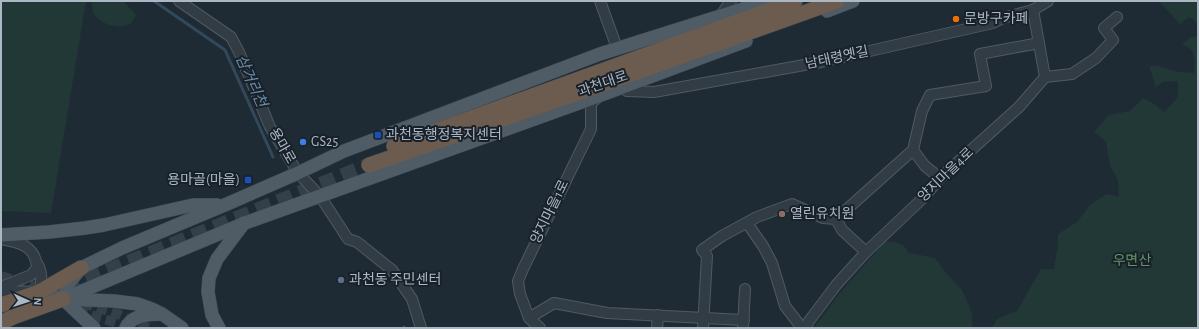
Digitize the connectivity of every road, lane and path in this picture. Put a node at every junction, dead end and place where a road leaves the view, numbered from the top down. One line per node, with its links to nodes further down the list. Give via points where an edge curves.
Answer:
1 (179, 1): 18 (street, 용마로, via 231,37 270,127)
2 (600, 1): 13 (street)
3 (731, 1): 10 (street)
4 (768, 1): 10 (main road)
5 (795, 1): 6 (highway, 과천대로, via 367,161 569,96)
6 (837, 1)
7 (853, 1): 15 (main road)
8 (1048, 1): 9 (street, 남태령옛길)
9 (1033, 10): 12 (street); 15 (street, 남태령옛길, via 993,23 820,62 654,92 627,90)
10 (721, 15): 13 (main road)
11 (1117, 17): 14 (street, via 1104,28 1113,40 1096,58 1072,74)
12 (1039, 43): 14 (street); 17 (street, via 980,54 986,86 930,95 922,111)
13 (617, 48): 18 (main road, via 344,151)
14 (1045, 77): 19 (street, 양지마을4로, via 1019,107)
15 (622, 87): 16 (main road)
16 (600, 96): 20 (main road); 39 (street, 양지마을1로, via 591,103 591,130 518,281)
17 (913, 150): 19 (street, via 925,166); 22 (street)
18 (298, 173): 20 (street, 용마로); 21 (main road)
19 (940, 178): 27 (street, 양지마을4로, via 922,199)
20 (320, 196): 23 (main road); 46 (street, 용마로, via 348,239 358,242 392,270 412,299)
21 (227, 204): 25 (main road, via 193,205 85,228); 29 (main road)
22 (836, 219): 24 (street, via 823,218 792,204); 27 (street, via 842,230)
23 (245, 223): 34 (main road); 45 (main road, via 219,254 210,274 209,299 212,315)
24 (747, 223): 38 (street, via 702,250 707,256); 50 (street, via 772,263 785,306)
25 (1, 235)
26 (1, 239): 28 (street, via 30,249)
27 (866, 252): 51 (street, 양지마을4로, via 837,284)
28 (37, 263): 30 (street, via 36,270 31,275); 33 (street, via 42,276)
29 (81, 268): 33 (highway); 34 (main road, via 68,284)
30 (1, 287)
31 (745, 289): 41 (street)
32 (1, 290): 33 (street)
33 (39, 292): 34 (main road); 35 (highway)
34 (63, 298): 36 (main road, via 127,302); 40 (highway); 42 (main road)
35 (1, 305)
36 (162, 314): 43 (main road, via 138,316 129,322); 44 (main road)
37 (658, 315): 38 (street); 39 (street, via 607,313 554,303); 48 (street)
38 (703, 317): 41 (street); 49 (street)
39 (529, 318): 47 (street, 양지마을1로)
40 (1, 322)
41 (743, 324)
42 (94, 328)
43 (126, 328)
44 (182, 328)
45 (219, 328)
46 (421, 328)
47 (540, 328)
48 (657, 328)
49 (703, 328)
50 (802, 328)
51 (806, 328)

